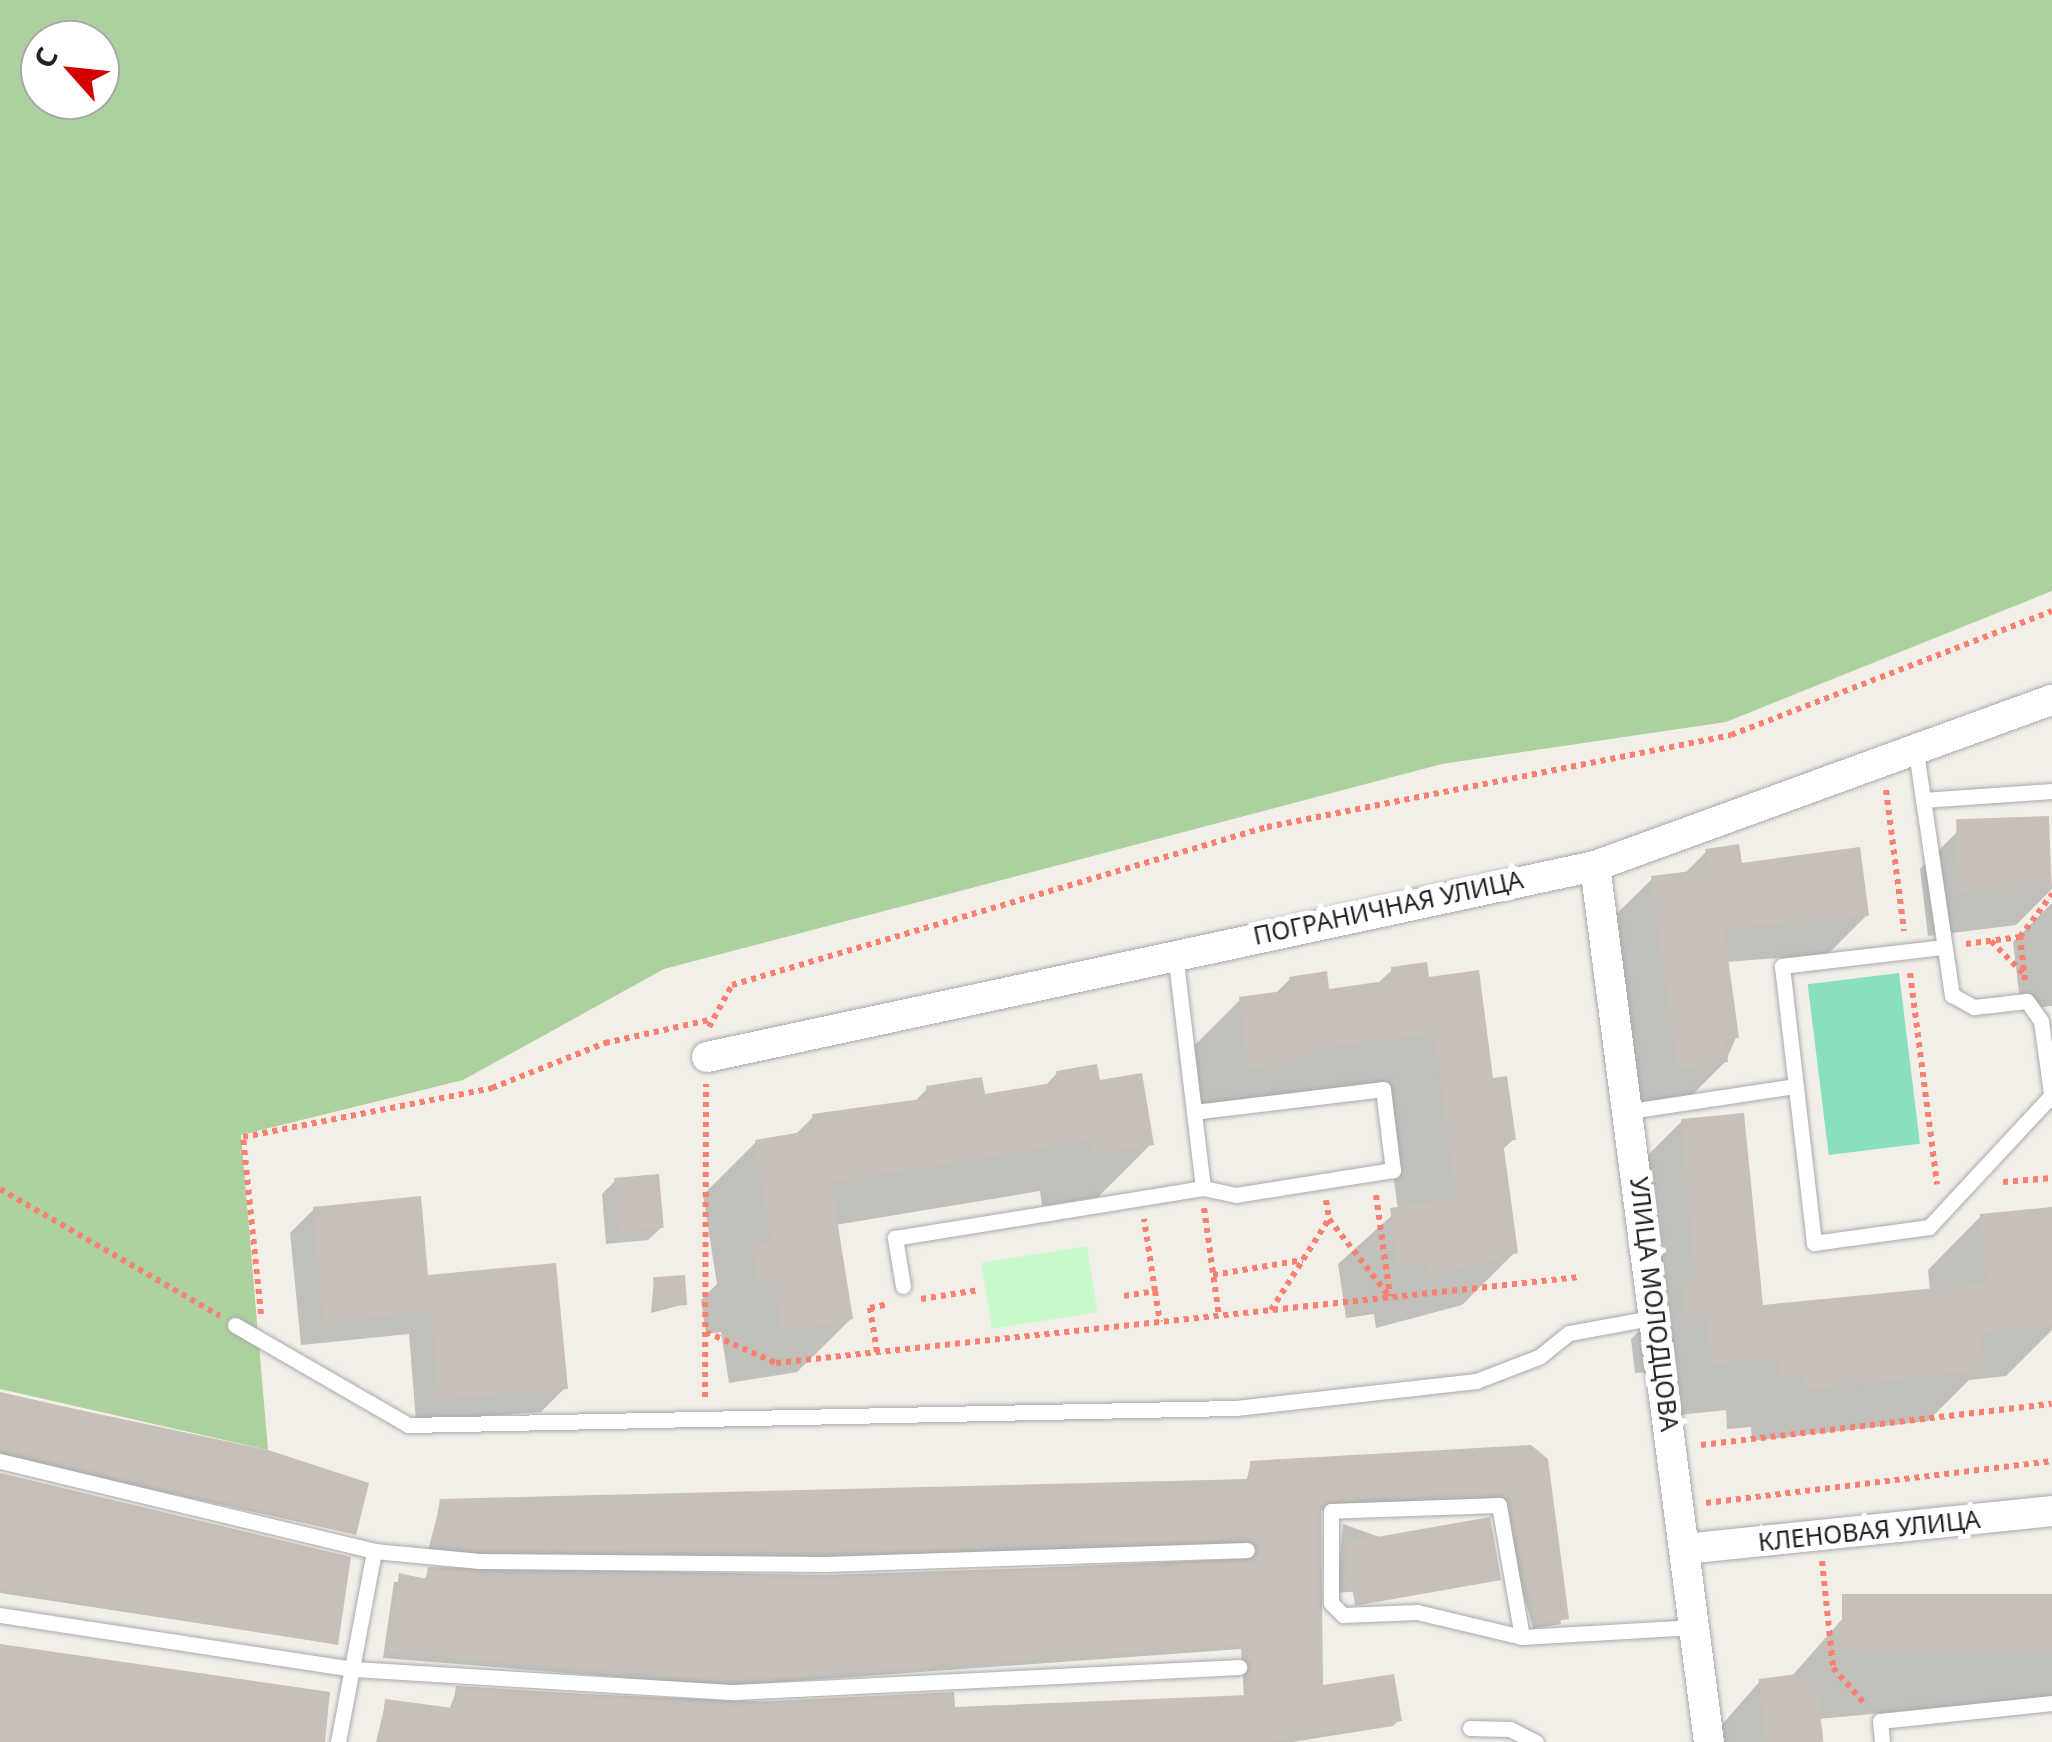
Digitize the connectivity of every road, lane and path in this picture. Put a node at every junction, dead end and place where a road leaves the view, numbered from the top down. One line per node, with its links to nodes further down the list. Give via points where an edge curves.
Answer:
1 (2052, 611): 16 (path, via 1731,735 1267,827 732,985)
2 (2052, 700): 3 (street, ПОГРАНИЧНАЯ УЛИЦА)
3 (1916, 752): 4 (street, ПОГРАНИЧНАЯ УЛИЦА); 6 (lane)
4 (1882, 764): 7 (street, ПОГРАНИЧНАЯ УЛИЦА); 12 (path)
5 (2052, 791): 6 (lane)
6 (1923, 800): 11 (lane)
7 (1595, 866): 13 (street, ПОГРАНИЧНАЯ УЛИЦА); 20 (street, УЛИЦА МОЛОДЦОВА)
8 (2052, 894): 9 (path)
9 (2020, 937): 10 (path); 14 (path)
10 (1991, 941): 11 (path); 14 (path)
11 (1943, 947): 12 (lane); 15 (lane, via 1952,996 1974,1007)
12 (1907, 951): 18 (lane, via 1782,966); 28 (path)
13 (1174, 953): 17 (street, ПОГРАНИЧНАЯ УЛИЦА); 21 (lane)
14 (2024, 974): 15 (path)
15 (2027, 1001): 19 (lane, via 2041,1020)
16 (709, 1020): 17 (path); 43 (path, via 605,1043 492,1088 243,1137)
17 (706, 1057): 42 (path)
18 (1795, 1086): 20 (lane); 28 (lane, via 1814,1243 1930,1228)
19 (2050, 1099): 24 (lane)
20 (1630, 1111): 39 (street, УЛИЦА МОЛОДЦОВА)
21 (1194, 1112): 22 (lane, via 1383,1089 1393,1170); 25 (lane)
22 (1373, 1174): 25 (lane, via 1236,1195); 35 (path)
23 (2052, 1178): 24 (path)
24 (1968, 1186): 28 (lane)
25 (1202, 1188): 27 (lane); 30 (path)
26 (0, 1189): 41 (path)
27 (1141, 1198): 32 (lane, via 895,1238); 33 (path)
28 (1941, 1215)
29 (1303, 1260): 30 (path); 35 (path, via 1329,1219); 37 (path)
30 (1213, 1275): 38 (path)
31 (1579, 1277): 35 (path)
32 (903, 1286)
33 (1155, 1291): 34 (path); 40 (path)
34 (1124, 1296)
35 (1390, 1298): 37 (path)
36 (870, 1308): 44 (path)
37 (1271, 1310): 38 (path)
38 (1219, 1316): 40 (path)
39 (1656, 1317): 46 (lane, via 1569,1334 1539,1357 1476,1381 1236,1408); 47 (street, УЛИЦА МОЛОДЦОВА)
40 (1160, 1322): 44 (path)
41 (235, 1325): 43 (lane)
42 (706, 1332): 44 (path, via 776,1363); 46 (path)
43 (264, 1342): 46 (lane, via 408,1425)
44 (877, 1352)
45 (2052, 1404): 47 (path)
46 (705, 1415)
47 (1673, 1448): 50 (street, УЛИЦА МОЛОДЦОВА)
48 (0, 1461): 55 (lane)
49 (2052, 1461): 50 (path)
50 (1680, 1506): 53 (street, УЛИЦА МОЛОДЦОВА)
51 (2052, 1510): 52 (street, КЛЕНОВАЯ УЛИЦА)
52 (1819, 1535): 53 (street, КЛЕНОВАЯ УЛИЦА); 62 (path, via 1833,1668)
53 (1686, 1549): 57 (street, УЛИЦА МОЛОДЦОВА)
54 (1246, 1550): 55 (lane, via 825,1564 480,1562)
55 (374, 1551): 60 (lane)
56 (0, 1615): 60 (lane)
57 (1695, 1627): 58 (lane); 66 (street, УЛИЦА МОЛОДЦОВА)
58 (1522, 1637): 58 (lane, via 1499,1505 1331,1511 1335,1611 1417,1612)
59 (1239, 1667): 60 (lane, via 734,1692)
60 (354, 1669): 64 (lane)
61 (2052, 1703): 62 (lane)
62 (1880, 1721): 67 (lane)
63 (1470, 1728): 65 (lane, via 1510,1729)
64 (338, 1742)
65 (1536, 1742)
66 (1710, 1742)
67 (1882, 1742)

